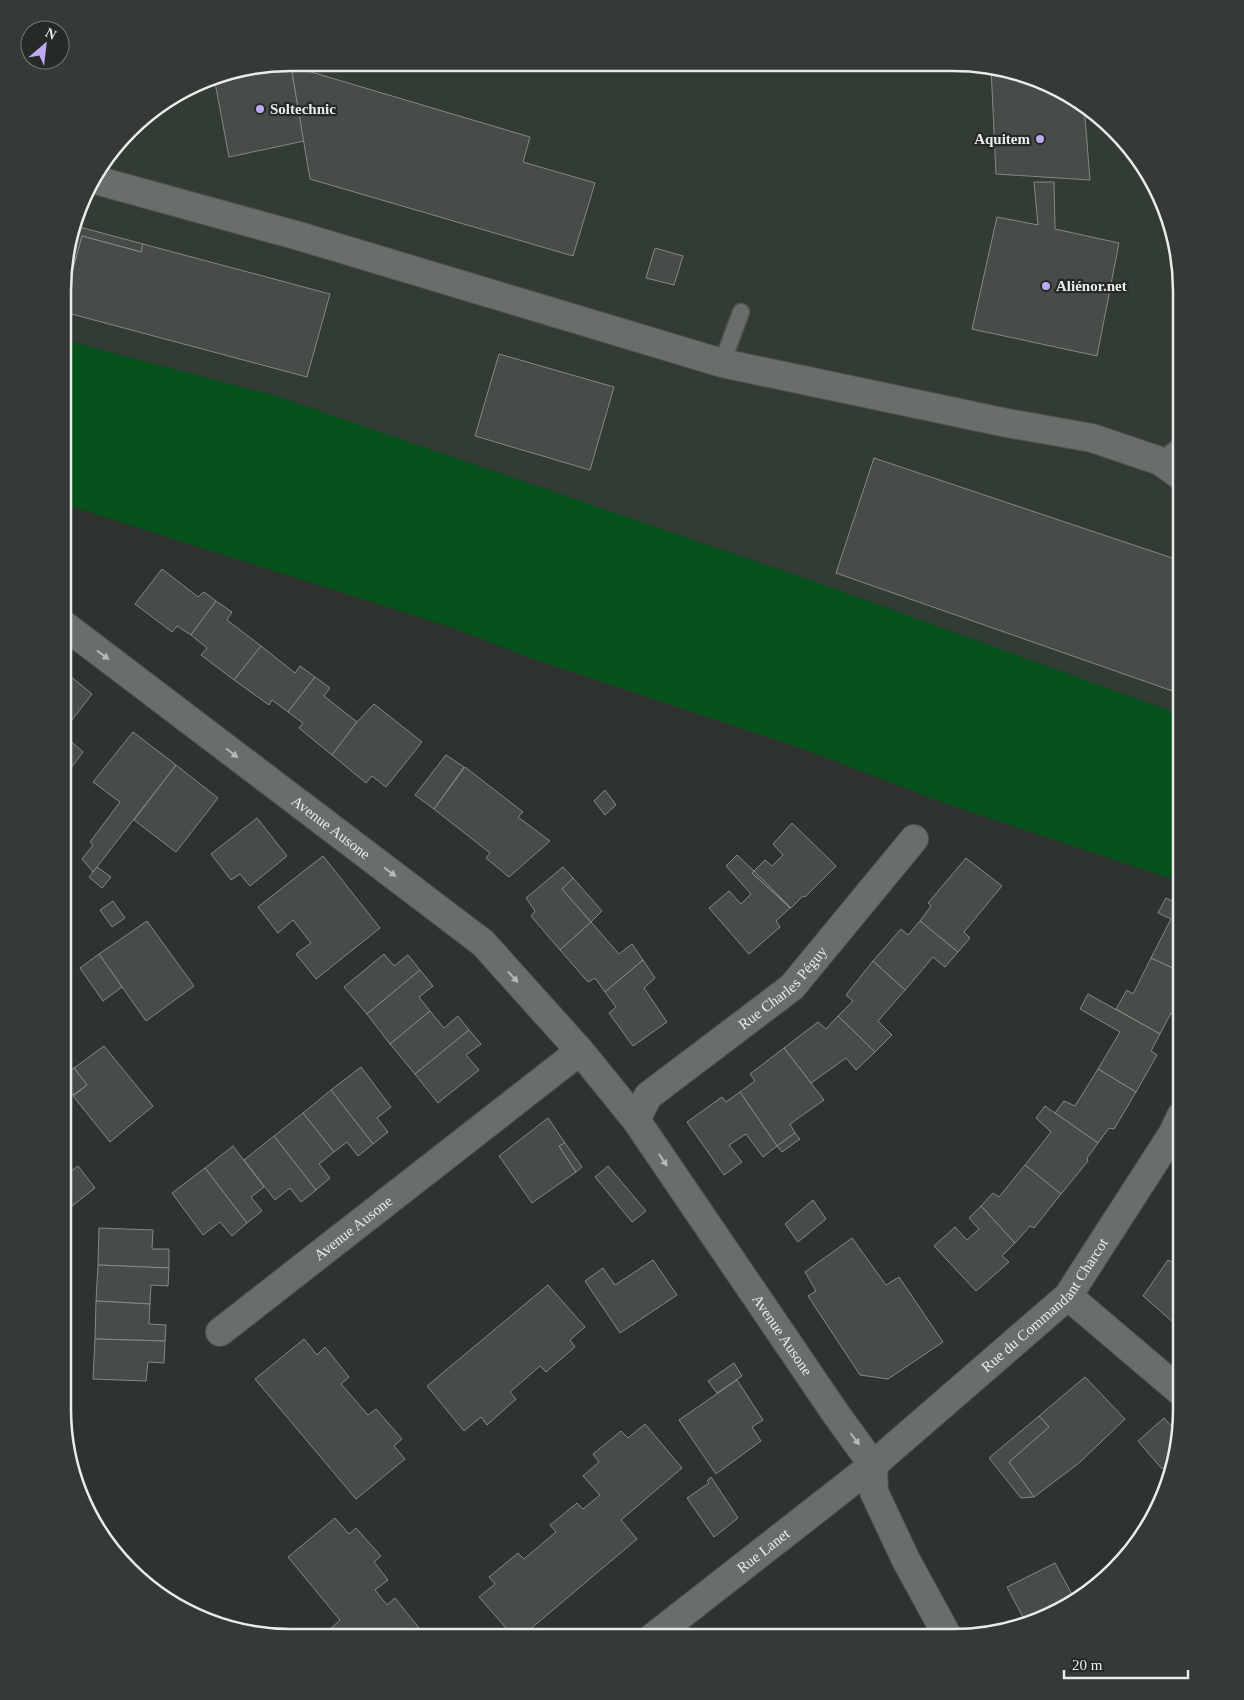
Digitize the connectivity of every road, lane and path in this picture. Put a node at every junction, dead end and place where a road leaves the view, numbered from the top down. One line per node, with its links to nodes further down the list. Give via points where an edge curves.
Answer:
1 (101, 181): 3 (street, via 299,236)
2 (741, 312): 3 (lane)
3 (722, 363): 4 (street, via 1092,438)
4 (1170, 469)
5 (71, 630): 7 (street, Avenue Ausone, one-way to 7, via 483,944)
6 (914, 839): 8 (street, Rue Charles Péguy, via 792,986 648,1096)
7 (580, 1051): 8 (street, Avenue Ausone); 11 (street, Avenue Ausone)
8 (636, 1120): 13 (street, Avenue Ausone, one-way to 13, via 830,1406)
9 (1173, 1133): 10 (street, Rue du Commandant Charcot)
10 (1068, 1296): 12 (street); 13 (street, Rue du Commandant Charcot)
11 (220, 1332)
12 (1173, 1385)
13 (873, 1464): 14 (street, Rue Lanet); 15 (street, via 874,1492)
14 (664, 1629)
15 (943, 1629)

